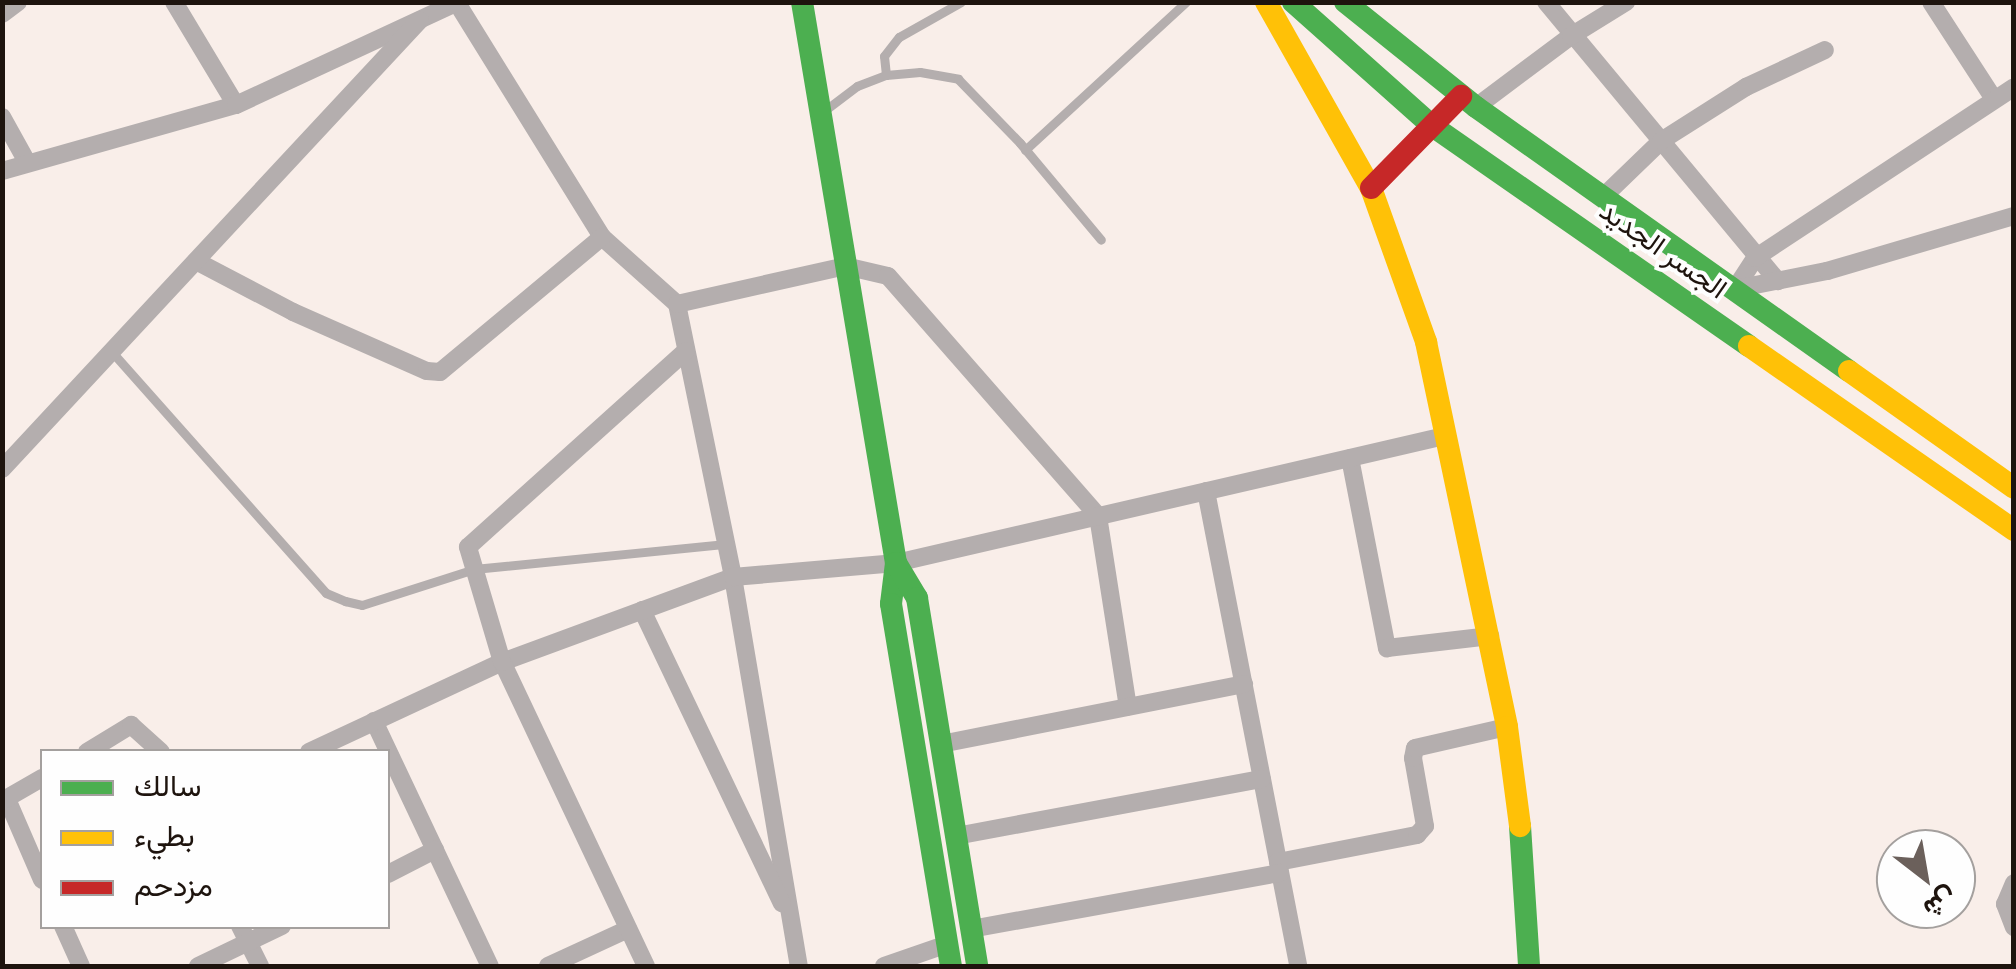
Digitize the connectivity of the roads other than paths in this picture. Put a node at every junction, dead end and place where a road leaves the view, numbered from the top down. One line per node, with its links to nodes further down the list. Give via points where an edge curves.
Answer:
1 (18, 2): 13 (street)
2 (174, 2): 21 (street)
3 (802, 2): 23 (street)
4 (961, 2): 17 (lane, via 899,36 884,56)
5 (1186, 2): 26 (lane)
6 (1266, 2): 29 (street)
7 (1293, 2): 24 (street, الجسر الجديد)
8 (1345, 2): 20 (street, الجسر الجديد)
9 (1546, 2): 15 (street)
10 (1626, 2): 15 (street)
11 (1931, 2): 19 (street)
12 (457, 3): 14 (street); 32 (street)
13 (2, 14)
14 (420, 20): 21 (street); 35 (street)
15 (1571, 36): 20 (street); 25 (street)
16 (1825, 50): 25 (street, via 1746,86)
17 (886, 75): 23 (lane, via 831,102); 26 (lane, via 958,79)
18 (2014, 87): 19 (street)
19 (1994, 99): 34 (street)
20 (1469, 102): 24 (street); 30 (street, الجسر الجديد)
21 (236, 105): 27 (street)
22 (2, 117): 27 (street)
23 (819, 117): 36 (street)
24 (1431, 125): 29 (street); 48 (street, الجسر الجديد)
25 (1661, 141): 30 (street); 34 (street)
26 (1025, 150): 33 (lane)
27 (27, 162): 28 (street)
28 (2, 171)
29 (1371, 188): 42 (street, via 1426,342)
30 (1602, 198): 38 (street, الجسر الجديد)
31 (2014, 216): 37 (street)
32 (602, 237): 35 (street, via 440,372 292,312); 39 (street)
33 (1100, 240)
34 (1755, 258): 37 (street); 38 (street)
35 (196, 261): 41 (street)
36 (845, 266): 39 (street); 47 (street, via 888,276); 50 (street)
37 (1778, 281): 38 (street)
38 (1735, 289): 45 (street, الجسر الجديد)
39 (676, 304): 40 (street)
40 (686, 351): 49 (street); 51 (street, via 468,546)
41 (112, 352): 44 (street); 51 (lane, via 326,593 362,605)
42 (1445, 436): 43 (street); 54 (street)
43 (1350, 458): 46 (street); 54 (street, via 1387,648)
44 (2, 469)
45 (2014, 488)
46 (1206, 491): 47 (street); 56 (street)
47 (1098, 516): 50 (street); 57 (street)
48 (2014, 530)
49 (726, 544): 51 (lane); 52 (street)
50 (896, 563): 52 (street); 60 (street, via 917,598); 82 (street, via 891,604)
51 (474, 569): 55 (street)
52 (733, 577): 53 (street); 75 (street)
53 (642, 610): 55 (street); 75 (street)
54 (1490, 636): 59 (street)
55 (502, 662): 58 (street); 79 (street)
56 (1244, 684): 57 (street); 66 (street)
57 (1128, 707): 60 (street)
58 (374, 721): 63 (street); 64 (street)
59 (1507, 728): 71 (street, via 1415,748 1424,831); 93 (street, via 1526,858)
60 (941, 744): 69 (street)
61 (92, 749): 62 (street, via 131,725)
62 (158, 749)
63 (315, 749)
64 (387, 749)
65 (390, 755): 70 (street)
66 (1262, 778): 69 (street); 71 (street)
67 (40, 779): 68 (street)
68 (5, 800): 73 (street)
69 (956, 836): 80 (street)
70 (435, 850): 72 (street); 86 (street)
71 (1279, 867): 80 (street); 92 (street)
72 (390, 873)
73 (40, 876)
74 (2014, 883): 76 (street, via 2005,904)
75 (792, 922): 89 (street)
76 (2014, 927)
77 (64, 929): 83 (street)
78 (270, 929): 81 (street)
79 (628, 929): 87 (street); 88 (street)
80 (971, 930): 91 (street)
81 (245, 935): 84 (street); 85 (street)
82 (950, 956): 90 (street)
83 (81, 966)
84 (198, 966)
85 (260, 966)
86 (490, 966)
87 (548, 966)
88 (646, 966)
89 (799, 966)
90 (884, 966)
91 (978, 966)
92 (1298, 966)
93 (1530, 966)

